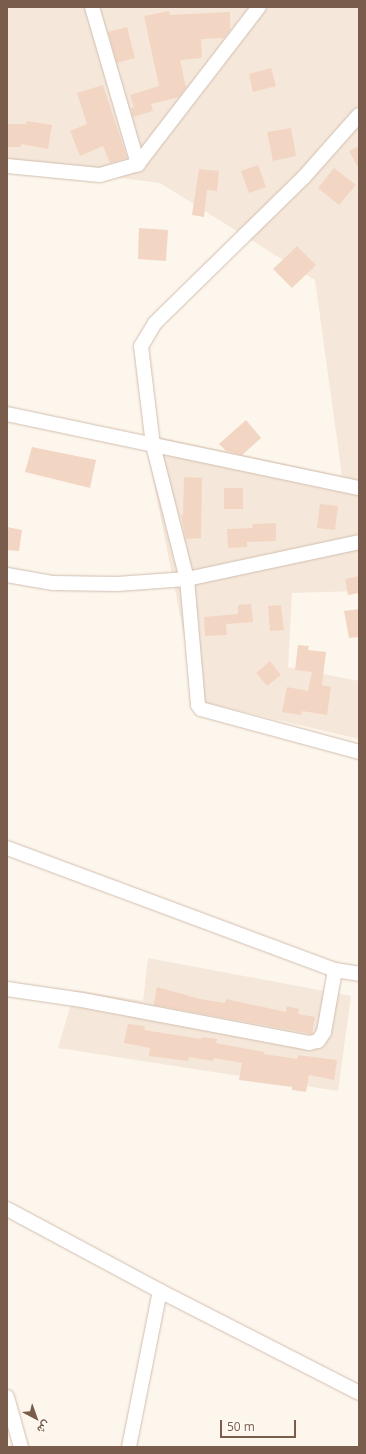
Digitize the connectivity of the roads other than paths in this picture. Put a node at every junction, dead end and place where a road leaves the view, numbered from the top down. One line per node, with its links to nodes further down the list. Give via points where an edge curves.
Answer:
1 (92, 7): 4 (street)
2 (260, 7): 4 (street)
3 (359, 115): 7 (street, via 304,177 172,306 146,335 140,346)
4 (138, 164): 5 (street, via 100,175)
5 (7, 166)
6 (7, 414): 7 (street)
7 (153, 445): 8 (street); 11 (street)
8 (359, 488)
9 (359, 542): 11 (street)
10 (7, 575): 11 (street, via 53,583 117,584)
11 (187, 579): 12 (street, via 198,705)
12 (359, 752)
13 (7, 848): 14 (street)
14 (335, 970): 15 (street); 16 (street, via 324,1032 318,1041 309,1043 82,1000)
15 (359, 974)
16 (7, 989)
17 (7, 1209): 18 (street)
18 (160, 1291): 19 (street); 22 (street)
19 (359, 1393)
20 (7, 1397): 21 (street)
21 (21, 1447)
22 (129, 1447)

